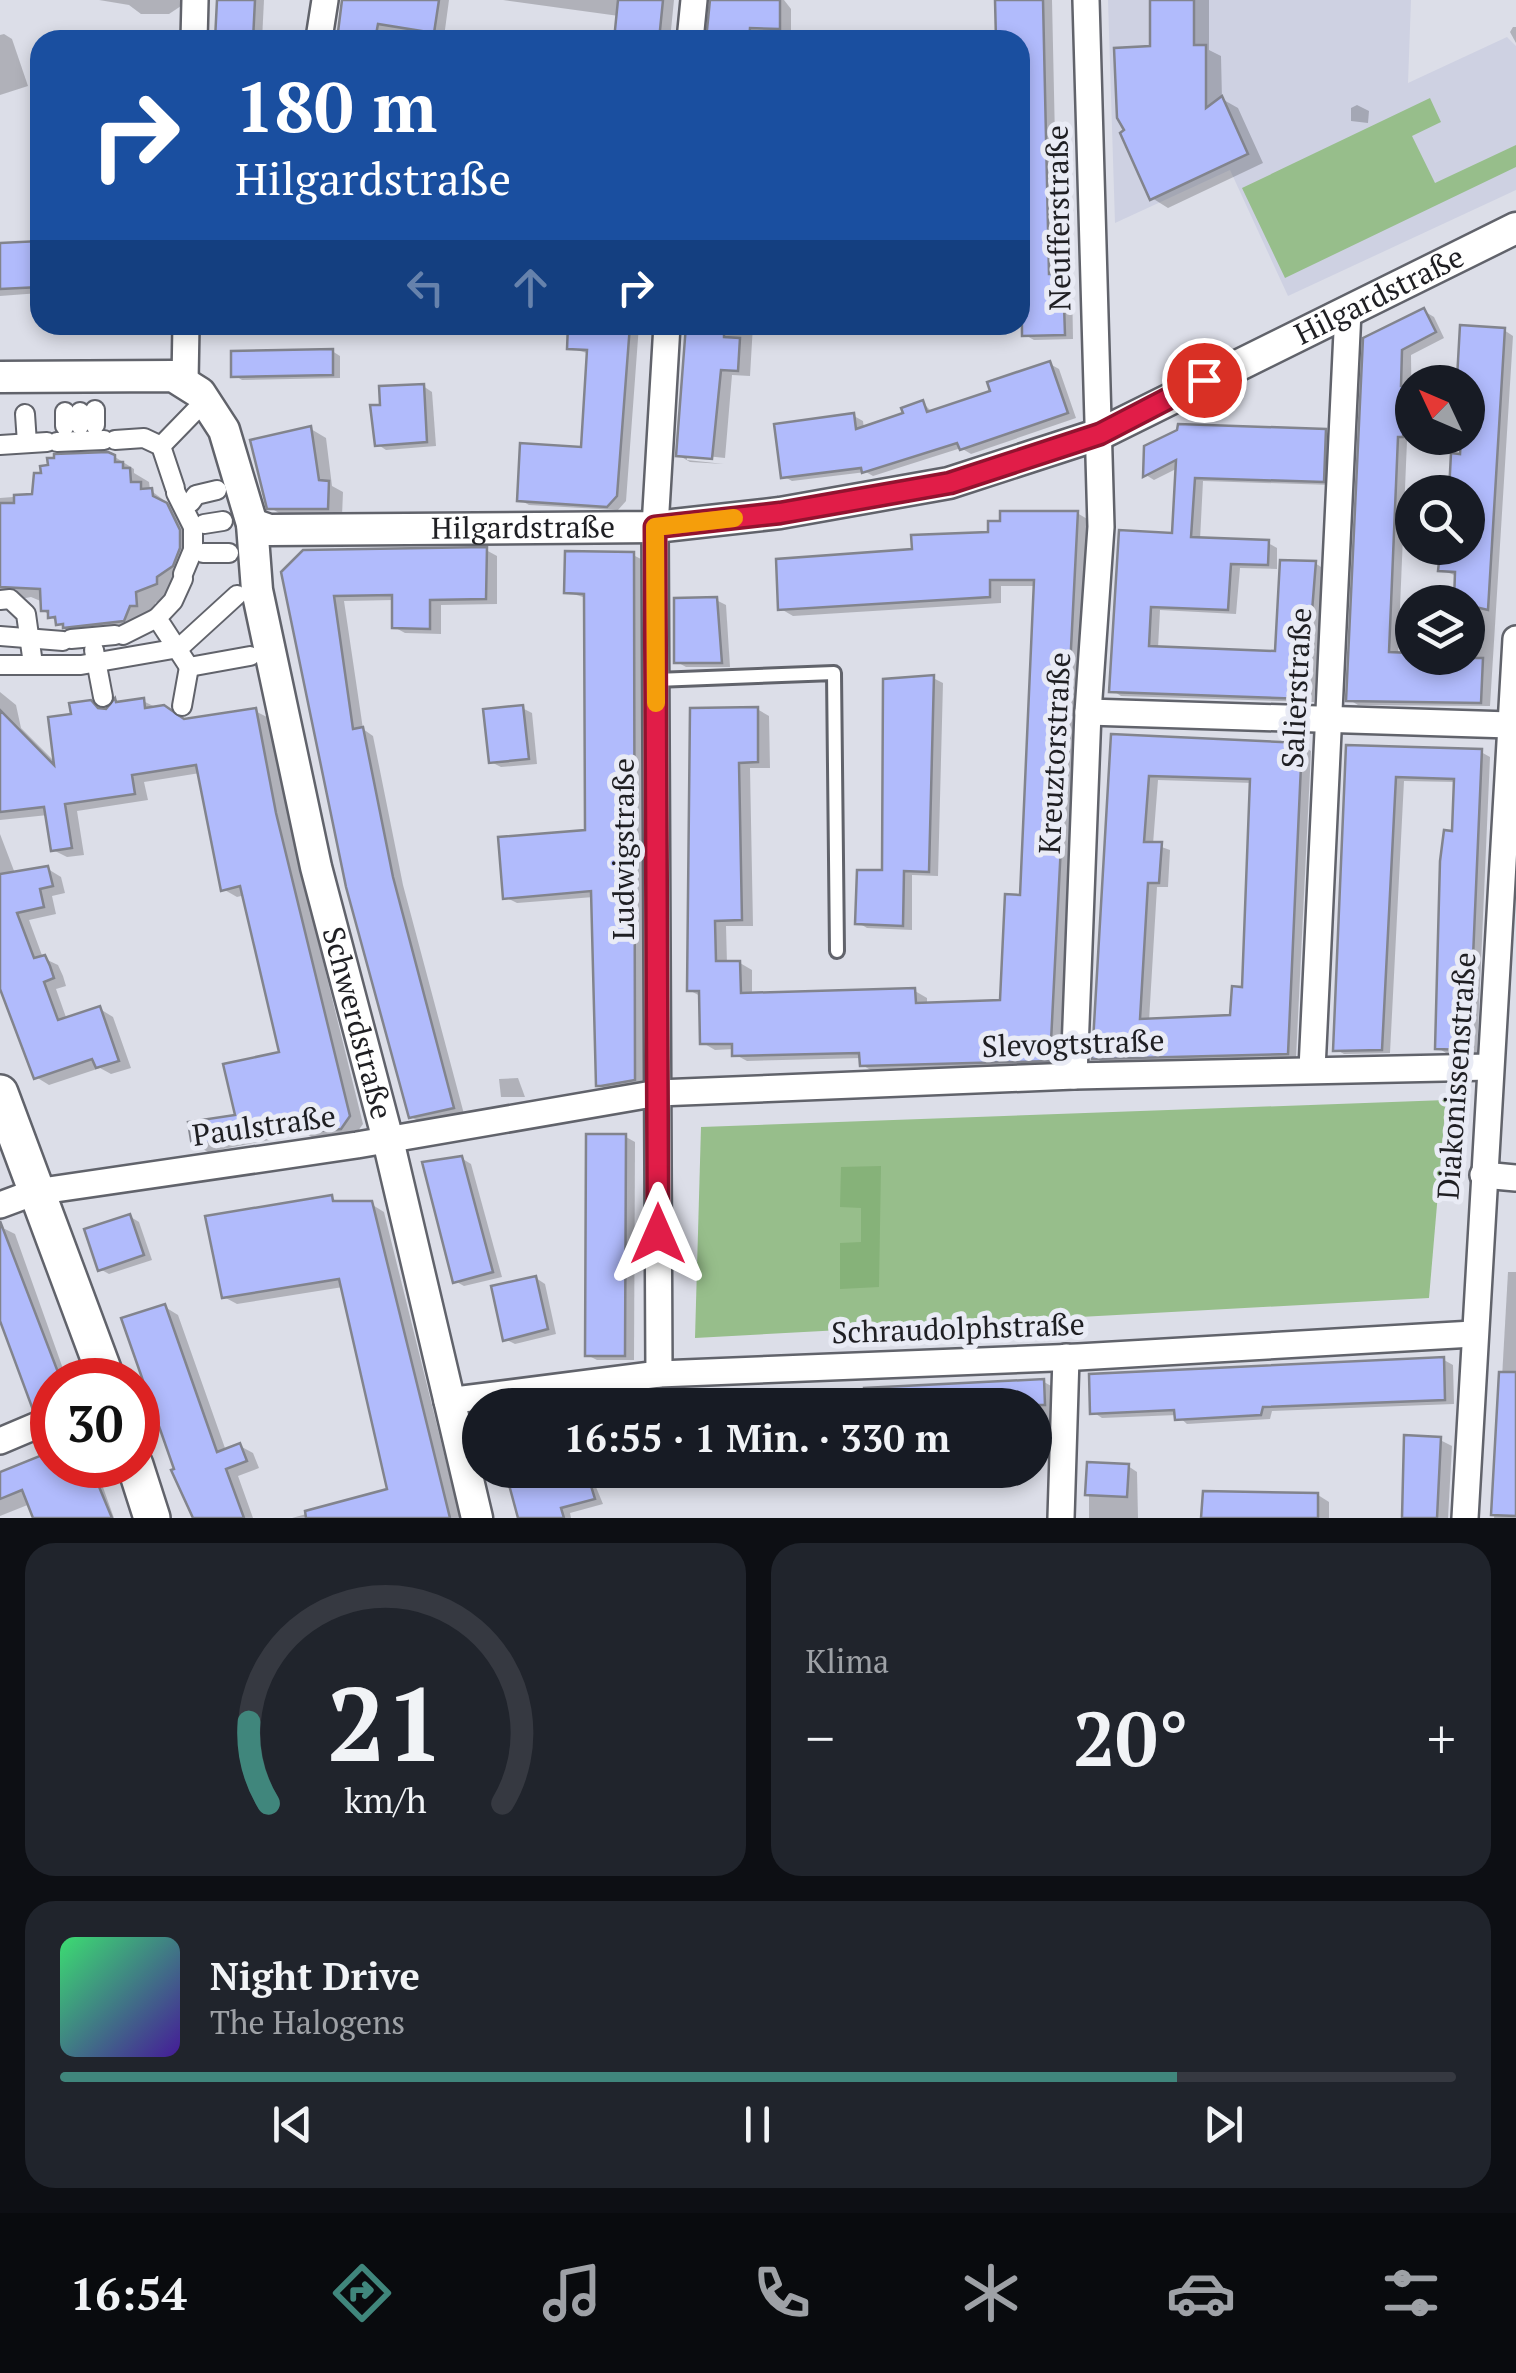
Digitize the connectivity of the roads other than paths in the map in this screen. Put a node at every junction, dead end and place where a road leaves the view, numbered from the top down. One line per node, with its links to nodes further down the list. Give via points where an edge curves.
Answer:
1 (195, 0): 5 (street)
2 (324, 0): 6 (street)
3 (694, 0): 7 (street)
4 (1086, 0): 16 (street, Neufferstraße)
5 (194, 30)
6 (320, 30)
7 (691, 30)
8 (1516, 228): 9 (street, Hilgardstraße)
9 (1348, 312): 16 (street, Hilgardstraße); 43 (street, Salierstraße)
10 (186, 335): 13 (street)
11 (666, 335): 24 (street, Ludwigstraße)
12 (0, 377): 13 (street, via 158,373)
13 (185, 381): 22 (street, Schwerdstraße, via 216,414)
14 (196, 411): 19 (street)
15 (25, 414): 17 (street)
16 (1100, 434): 24 (street, Hilgardstraße, via 950,483); 42 (street, Kreuztorstraße, via 1101,527)
17 (27, 443): 18 (street); 19 (street, via 80,432)
18 (0, 445)
19 (161, 446): 21 (street)
20 (217, 490): 21 (street)
21 (183, 500): 23 (street)
22 (237, 523): 23 (street); 24 (street, Hilgardstraße, via 268,530); 51 (street, Schwerdstraße, via 316,867)
23 (199, 525): 25 (street)
24 (655, 527): 39 (street, Ludwigstraße)
25 (198, 552): 26 (street); 29 (street)
26 (229, 552)
27 (237, 594): 34 (street)
28 (0, 600): 31 (street, via 26,614)
29 (157, 618): 33 (street); 34 (street)
30 (1, 632): 31 (street)
31 (30, 636): 33 (street); 37 (street)
32 (1516, 638): 44 (street, Diakonissenstraße)
33 (94, 644): 34 (street); 37 (street); 40 (street)
34 (178, 648): 38 (street)
35 (250, 656): 38 (street)
36 (2, 663): 37 (street)
37 (33, 664)
38 (189, 667): 41 (street)
39 (656, 680): 45 (lane, via 834,673); 50 (street, Ludwigstraße)
40 (103, 698)
41 (182, 706)
42 (1088, 712): 43 (street); 48 (street, Kreuztorstraße)
43 (1328, 720): 44 (street); 47 (street, Salierstraße)
44 (1510, 726): 46 (street, Diakonissenstraße)
45 (837, 951)
46 (1490, 1067): 47 (street, Slevogtstraße); 52 (street, Diakonissenstraße)
47 (1312, 1068): 48 (street, Slevogtstraße)
48 (1074, 1076): 50 (street, Slevogtstraße)
49 (0, 1094): 54 (main road)
50 (658, 1094): 51 (street, Paulstraße); 59 (street, Ludwigstraße)
51 (388, 1140): 54 (street, Paulstraße); 60 (street, Schwerdstraße)
52 (1483, 1175): 53 (street); 56 (street, Diakonissenstraße)
53 (1516, 1178)
54 (35, 1192): 55 (street, Paulstraße); 57 (main road)
55 (0, 1205)
56 (1473, 1334): 58 (street, Schraudolphstraße); 67 (street, Diakonissenstraße)
57 (99, 1358)
58 (1066, 1358): 59 (street, Schraudolphstraße); 66 (street)
59 (659, 1374): 60 (street, Schraudolphstraße)
60 (447, 1401): 65 (street, Schwerdstraße)
61 (30, 1429): 62 (street)
62 (0, 1441)
63 (142, 1488): 64 (main road)
64 (152, 1518)
65 (477, 1518)
66 (1061, 1518)
67 (1465, 1518)

